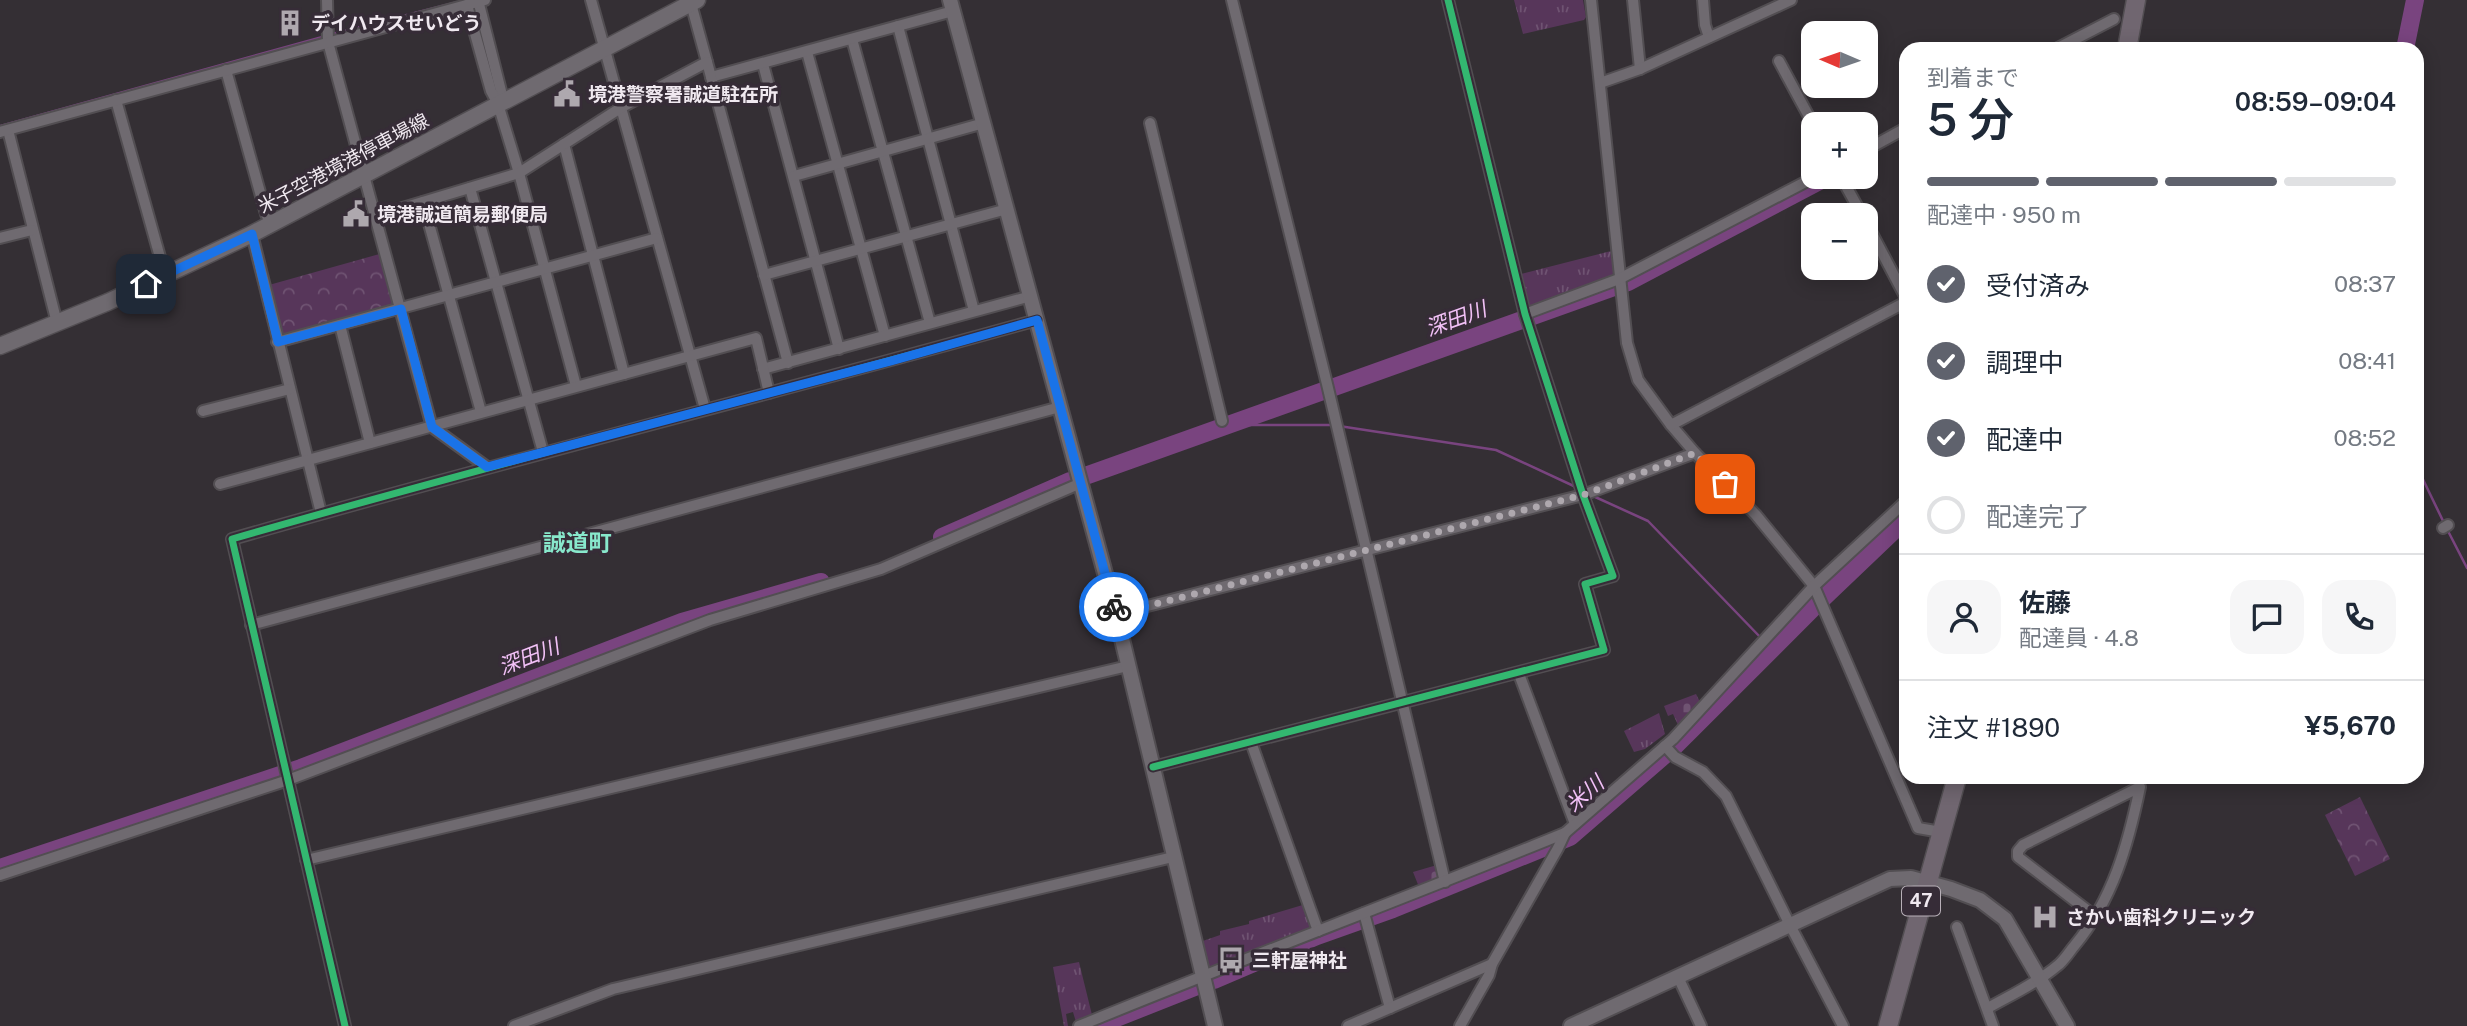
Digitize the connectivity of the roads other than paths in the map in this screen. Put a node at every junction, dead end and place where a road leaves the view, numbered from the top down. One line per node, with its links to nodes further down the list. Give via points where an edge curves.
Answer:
1 (327, 0): 17 (street)
2 (591, 0): 21 (street)
3 (1232, 0): 107 (street)
4 (1448, 0): 73 (street)
5 (1591, 0): 29 (street)
6 (1633, 0): 26 (street)
7 (1703, 0): 16 (street)
8 (1791, 0): 12 (street)
9 (2136, 0): 20 (main road)
10 (693, 1): 21 (main road, 米子空港境港停車場線); 24 (street)
11 (477, 2): 17 (street); 31 (street, via 491,91)
12 (1774, 4): 16 (street)
13 (952, 6): 15 (street); 34 (street)
14 (2114, 19): 19 (street)
15 (898, 26): 18 (street); 38 (street)
16 (1709, 37): 26 (street)
17 (328, 39): 27 (street); 44 (street)
18 (852, 39): 22 (street); 41 (street)
19 (2070, 42)
20 (2128, 42)
21 (606, 49): 31 (main road, 米子空港境港停車場線); 32 (street)
22 (807, 52): 25 (street); 42 (street)
23 (1779, 61): 33 (street)
24 (707, 62): 28 (street); 32 (street)
25 (763, 64): 28 (street); 45 (street)
26 (1640, 69): 29 (street)
27 (226, 70): 30 (street); 51 (street)
28 (711, 77): 64 (street)
29 (1600, 83): 65 (street)
30 (116, 100): 36 (street); 63 (street)
31 (498, 104): 43 (street); 44 (main road, 米子空港境港停車場線)
32 (622, 107): 40 (street); 57 (street)
33 (1807, 112)
34 (984, 123): 38 (street); 49 (street)
35 (1150, 124): 94 (street)
36 (4, 131): 53 (street)
37 (1899, 132): 39 (street)
38 (928, 139): 41 (street); 52 (street)
39 (1878, 143)
40 (564, 144): 43 (street); 60 (street)
41 (883, 151): 42 (street); 55 (street)
42 (838, 164): 45 (street); 59 (street)
43 (519, 173): 47 (street); 62 (street)
44 (365, 176): 50 (street); 51 (main road, 米子空港境港停車場線)
45 (794, 176): 61 (street)
46 (1801, 184): 65 (street)
47 (470, 188): 48 (street); 66 (street)
48 (423, 202): 50 (street); 68 (street)
49 (1007, 209): 52 (street); 69 (street)
50 (376, 216): 71 (street)
51 (271, 224): 54 (main road, 米子空港境港停車場線)
52 (951, 225): 55 (street); 72 (street)
53 (32, 230): 56 (street); 75 (street)
54 (252, 234): 63 (main road, 米子空港境港停車場線); 79 (street)
55 (906, 237): 59 (street); 76 (street)
56 (0, 238)
57 (657, 238): 60 (street); 82 (street)
58 (1878, 245): 67 (street)
59 (862, 249): 61 (street); 78 (street)
60 (593, 256): 62 (street); 85 (street)
61 (816, 261): 64 (street); 81 (street)
62 (545, 270): 66 (street); 86 (street)
63 (165, 275): 75 (main road, 米子空港境港停車場線)
64 (764, 275): 83 (street)
65 (1619, 279): 73 (street); 95 (street, via 1627,342 1638,380)
66 (498, 283): 68 (street); 89 (street)
67 (1899, 286)
68 (449, 296): 71 (street); 93 (street)
69 (1031, 296): 72 (street); 74 (street)
70 (1899, 304): 95 (street)
71 (401, 309): 77 (street); 96 (street)
72 (974, 311): 76 (street)
73 (1525, 314): 104 (street)
74 (1037, 320): 88 (street); 90 (street)
75 (57, 323): 80 (main road, 米子空港境港停車場線)
76 (930, 323): 78 (street)
77 (340, 325): 79 (street); 97 (street)
78 (885, 336): 81 (street)
79 (278, 342): 87 (street)
80 (0, 346)
81 (839, 349): 83 (street)
82 (691, 356): 84 (street, via 756,338); 85 (street); 91 (street)
83 (788, 363): 84 (street)
84 (763, 369): 88 (street)
85 (624, 374): 86 (street)
86 (576, 386): 89 (street)
87 (290, 389): 92 (street); 100 (street)
88 (769, 393): 91 (street)
89 (530, 399): 93 (street); 98 (street)
90 (1060, 407): 102 (street); 110 (street)
91 (705, 408): 98 (street)
92 (202, 411)
93 (481, 412): 96 (street)
94 (1222, 421)
95 (1671, 425): 99 (street)
96 (432, 427): 97 (street); 101 (street)
97 (370, 443): 100 (street)
98 (543, 452): 101 (street)
99 (1695, 453): 104 (street); 108 (street)
100 (308, 461): 103 (street); 106 (street)
101 (487, 467): 106 (street)
102 (1081, 483): 109 (street); 117 (street, via 881,569 710,620)
103 (219, 484)
104 (1583, 495): 107 (street); 112 (street, via 1613,576 1585,584 1604,650)
105 (1899, 507): 108 (street)
106 (321, 513): 110 (street, via 232,539)
107 (1367, 551): 109 (street); 113 (street)
108 (1814, 586): 115 (street); 119 (street)
109 (1116, 614): 111 (street)
110 (251, 625): 117 (street)
111 (1128, 666): 116 (street); 125 (street)
112 (1519, 674): 113 (street); 121 (street)
113 (1403, 704): 114 (street); 128 (street)
114 (1251, 743): 116 (street); 133 (street)
115 (1665, 746): 121 (street); 131 (street, via 1703,772 1726,796)
116 (1153, 767): 124 (street)
117 (288, 780): 125 (street); 126 (street)
118 (1899, 784): 123 (street, via 1918,828)
119 (1899, 784)
120 (1955, 784): 123 (main road, 47)
121 (1574, 824): 122 (street)
122 (1565, 832): 128 (street); 134 (street)
123 (1941, 832): 127 (main road, 47)
124 (1173, 857): 135 (street); 141 (street, via 613,989)
125 (306, 860): 140 (street)
126 (0, 875)
127 (1927, 881): 131 (street, via 1890,879); 136 (street, via 1980,900 2005,919); 149 (main road, 47)
128 (1445, 882): 129 (street)
129 (1364, 913): 133 (street); 138 (street)
130 (2096, 917): 130 (street, via 2118,872 2140,787 2018,850 2018,857); 136 (street, via 2059,965)
131 (1791, 927): 137 (street); 148 (street)
132 (1957, 927): 139 (street)
133 (1318, 931): 135 (street)
134 (1492, 964): 138 (street); 145 (street)
135 (1202, 976): 142 (street); 143 (street)
136 (2041, 978): 139 (street); 151 (street)
137 (1679, 979): 146 (street); 147 (street)
138 (1390, 1008): 144 (street)
139 (1987, 1008): 150 (street)
140 (345, 1026)
141 (514, 1026)
142 (1079, 1026)
143 (1215, 1026)
144 (1348, 1026)
145 (1460, 1026)
146 (1571, 1026)
147 (1701, 1026)
148 (1843, 1026)
149 (1888, 1026)
150 (1993, 1026)
151 (2067, 1026)

